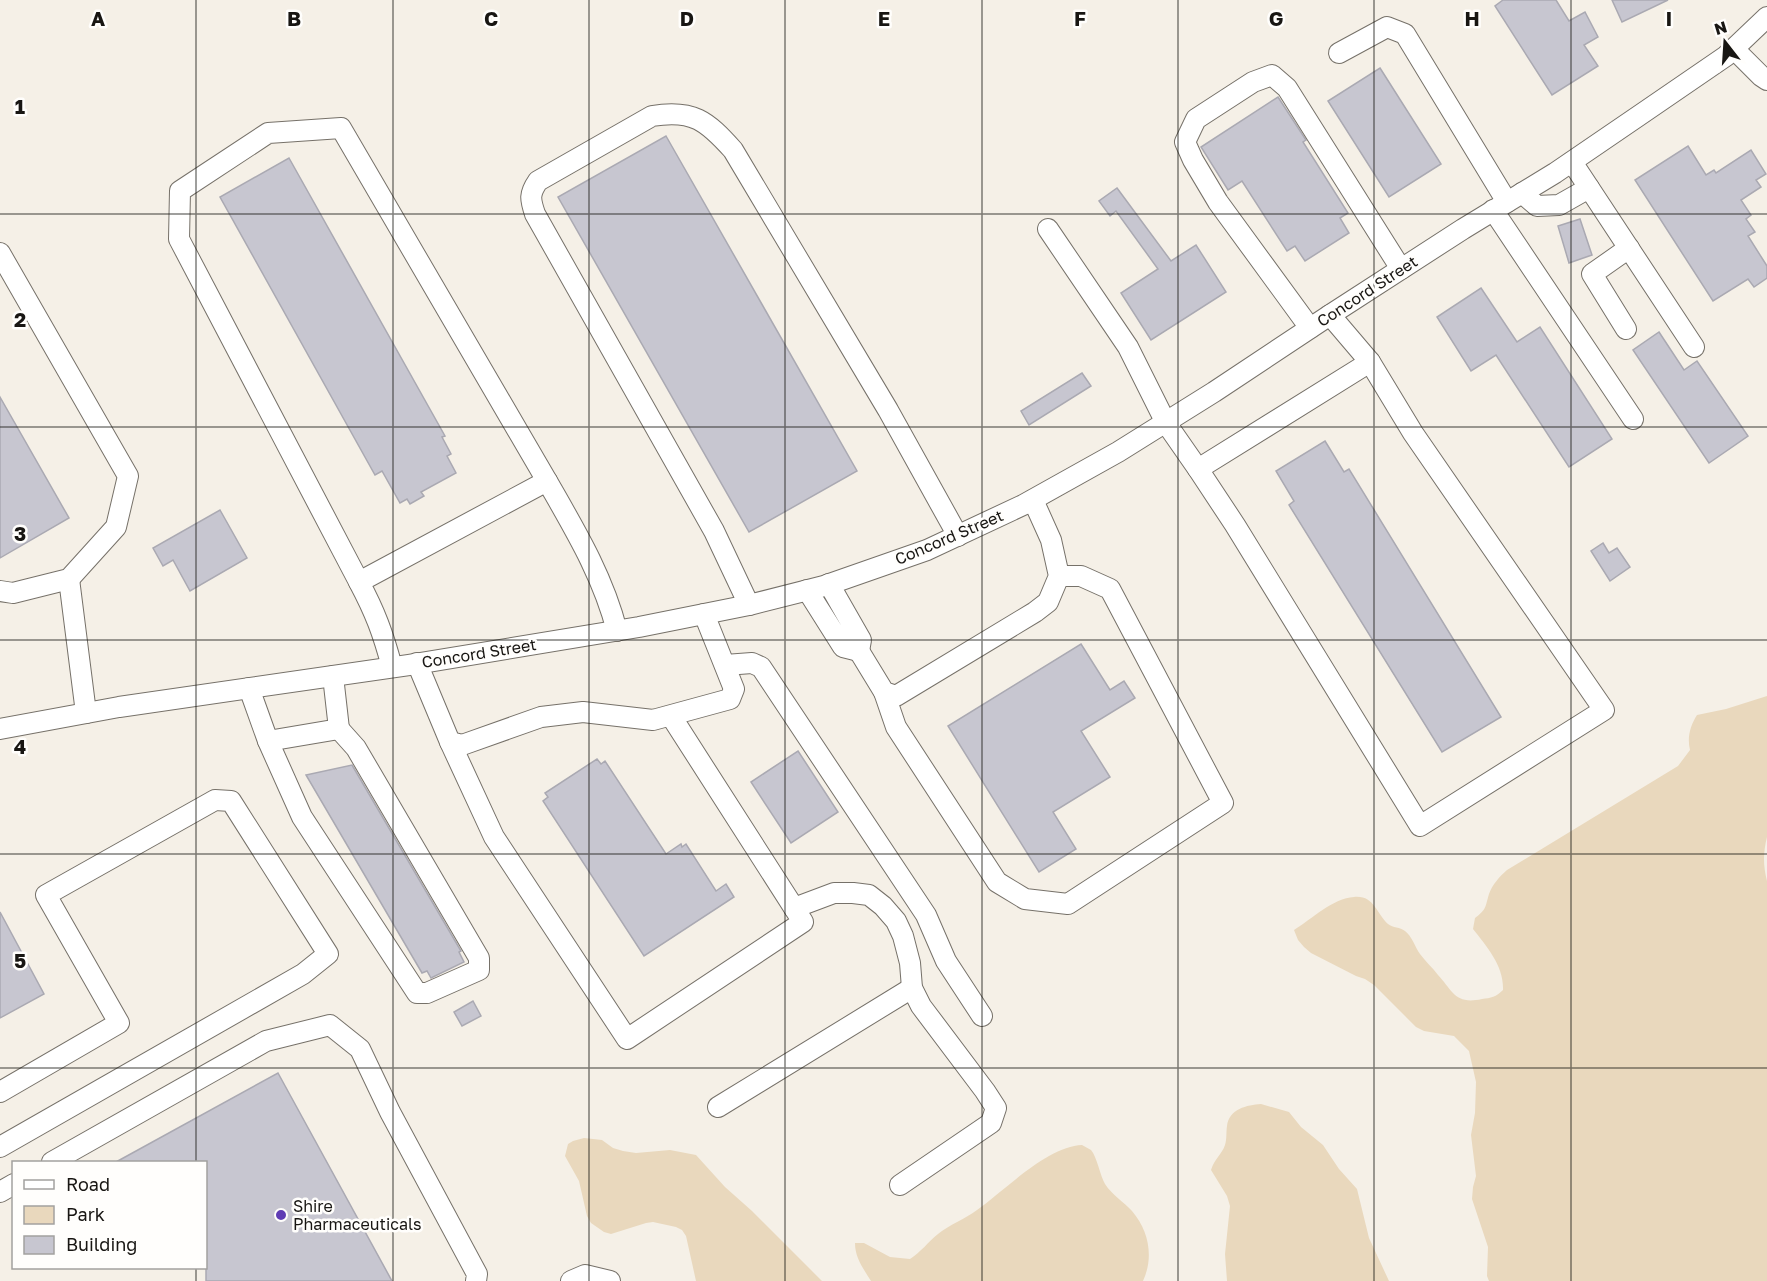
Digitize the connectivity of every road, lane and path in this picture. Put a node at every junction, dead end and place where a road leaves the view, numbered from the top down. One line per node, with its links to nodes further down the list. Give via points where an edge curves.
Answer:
1 (1767, 17): 2 (street, Concord Street)
2 (1734, 49): 4 (street); 5 (street, Concord Street)
3 (1340, 53): 7 (street, via 1387,27 1405,34)
4 (1767, 80)
5 (1572, 162): 6 (street); 7 (street, Concord Street)
6 (1589, 188): 7 (street, via 1559,205 1537,207); 9 (street)
7 (1508, 202): 11 (street, Concord Street); 17 (street)
8 (1048, 228): 18 (street, via 1128,347)
9 (1629, 248): 14 (street, via 1592,274); 15 (street)
10 (0, 254): 24 (street, via 128,476 116,527)
11 (1401, 269): 12 (street, Concord Street); 13 (street, via 1287,88 1272,75 1253,82 1196,119 1185,142 1218,202)
12 (1330, 315): 13 (street, Concord Street); 16 (street)
13 (1310, 328): 18 (street, Concord Street)
14 (1626, 329)
15 (1694, 347)
16 (1370, 362): 19 (street); 19 (street, via 1413,433 1604,710 1449,808 1420,826)
17 (1633, 419)
18 (1166, 423): 19 (street); 21 (street, Concord Street)
19 (1198, 469)
20 (547, 481): 25 (street); 25 (street, via 340,128 268,134 180,191 179,239); 31 (street, via 585,547 610,604)
21 (1033, 500): 22 (street, Concord Street); 23 (street, via 1051,540)
22 (958, 536): 26 (street, Concord Street); 29 (street, via 733,150 707,124 691,117 668,113 652,116 538,181 531,190 531,202 714,531)
23 (1059, 576): 38 (street, via 1048,602 1035,612 896,696); 38 (street, via 1081,576 1110,589 1223,803 1068,904 1025,899 998,882 896,727)
24 (69, 579): 28 (street, via 13,593); 39 (street)
25 (359, 582): 35 (street, via 383,633)
26 (829, 584): 27 (street, Concord Street); 32 (street, via 861,639)
27 (807, 590): 29 (street, Concord Street); 32 (street, via 843,646)
28 (0, 591)
29 (749, 605): 30 (street, Concord Street)
30 (704, 614): 31 (street, Concord Street); 34 (street)
31 (617, 631): 33 (street, Concord Street)
32 (859, 651): 38 (street)
33 (417, 663): 35 (street, Concord Street); 44 (street)
34 (725, 666): 40 (street, via 734,689 730,699); 47 (street, via 752,663 761,667 926,915 946,962)
35 (392, 667): 36 (street, Concord Street)
36 (333, 676): 37 (street, Concord Street); 42 (street)
37 (249, 688): 39 (street, Concord Street); 43 (street)
38 (884, 692)
39 (86, 713): 41 (street, Concord Street)
40 (671, 716): 44 (street, via 653,720 583,712 562,714 541,717 462,745); 45 (street)
41 (0, 729)
42 (339, 729): 43 (street); 43 (street, via 356,748 479,958 479,970 427,993 417,993 302,817)
43 (268, 741)
44 (450, 742): 45 (street, via 494,837 627,1039 802,922)
45 (794, 908): 46 (street, via 834,893 869,895 896,921 903,936)
46 (912, 988): 49 (street); 52 (street, via 996,1108 992,1123)
47 (982, 1016)
48 (0, 1092): 50 (street, via 118,1023 46,895 215,800 231,801 328,954 303,974)
49 (718, 1107)
50 (0, 1147)
51 (54, 1161): 53 (street, via 266,1041 330,1024 360,1049 477,1274)
52 (900, 1185)
53 (476, 1281)
54 (572, 1281): 55 (street, via 585,1275)
55 (610, 1281)

